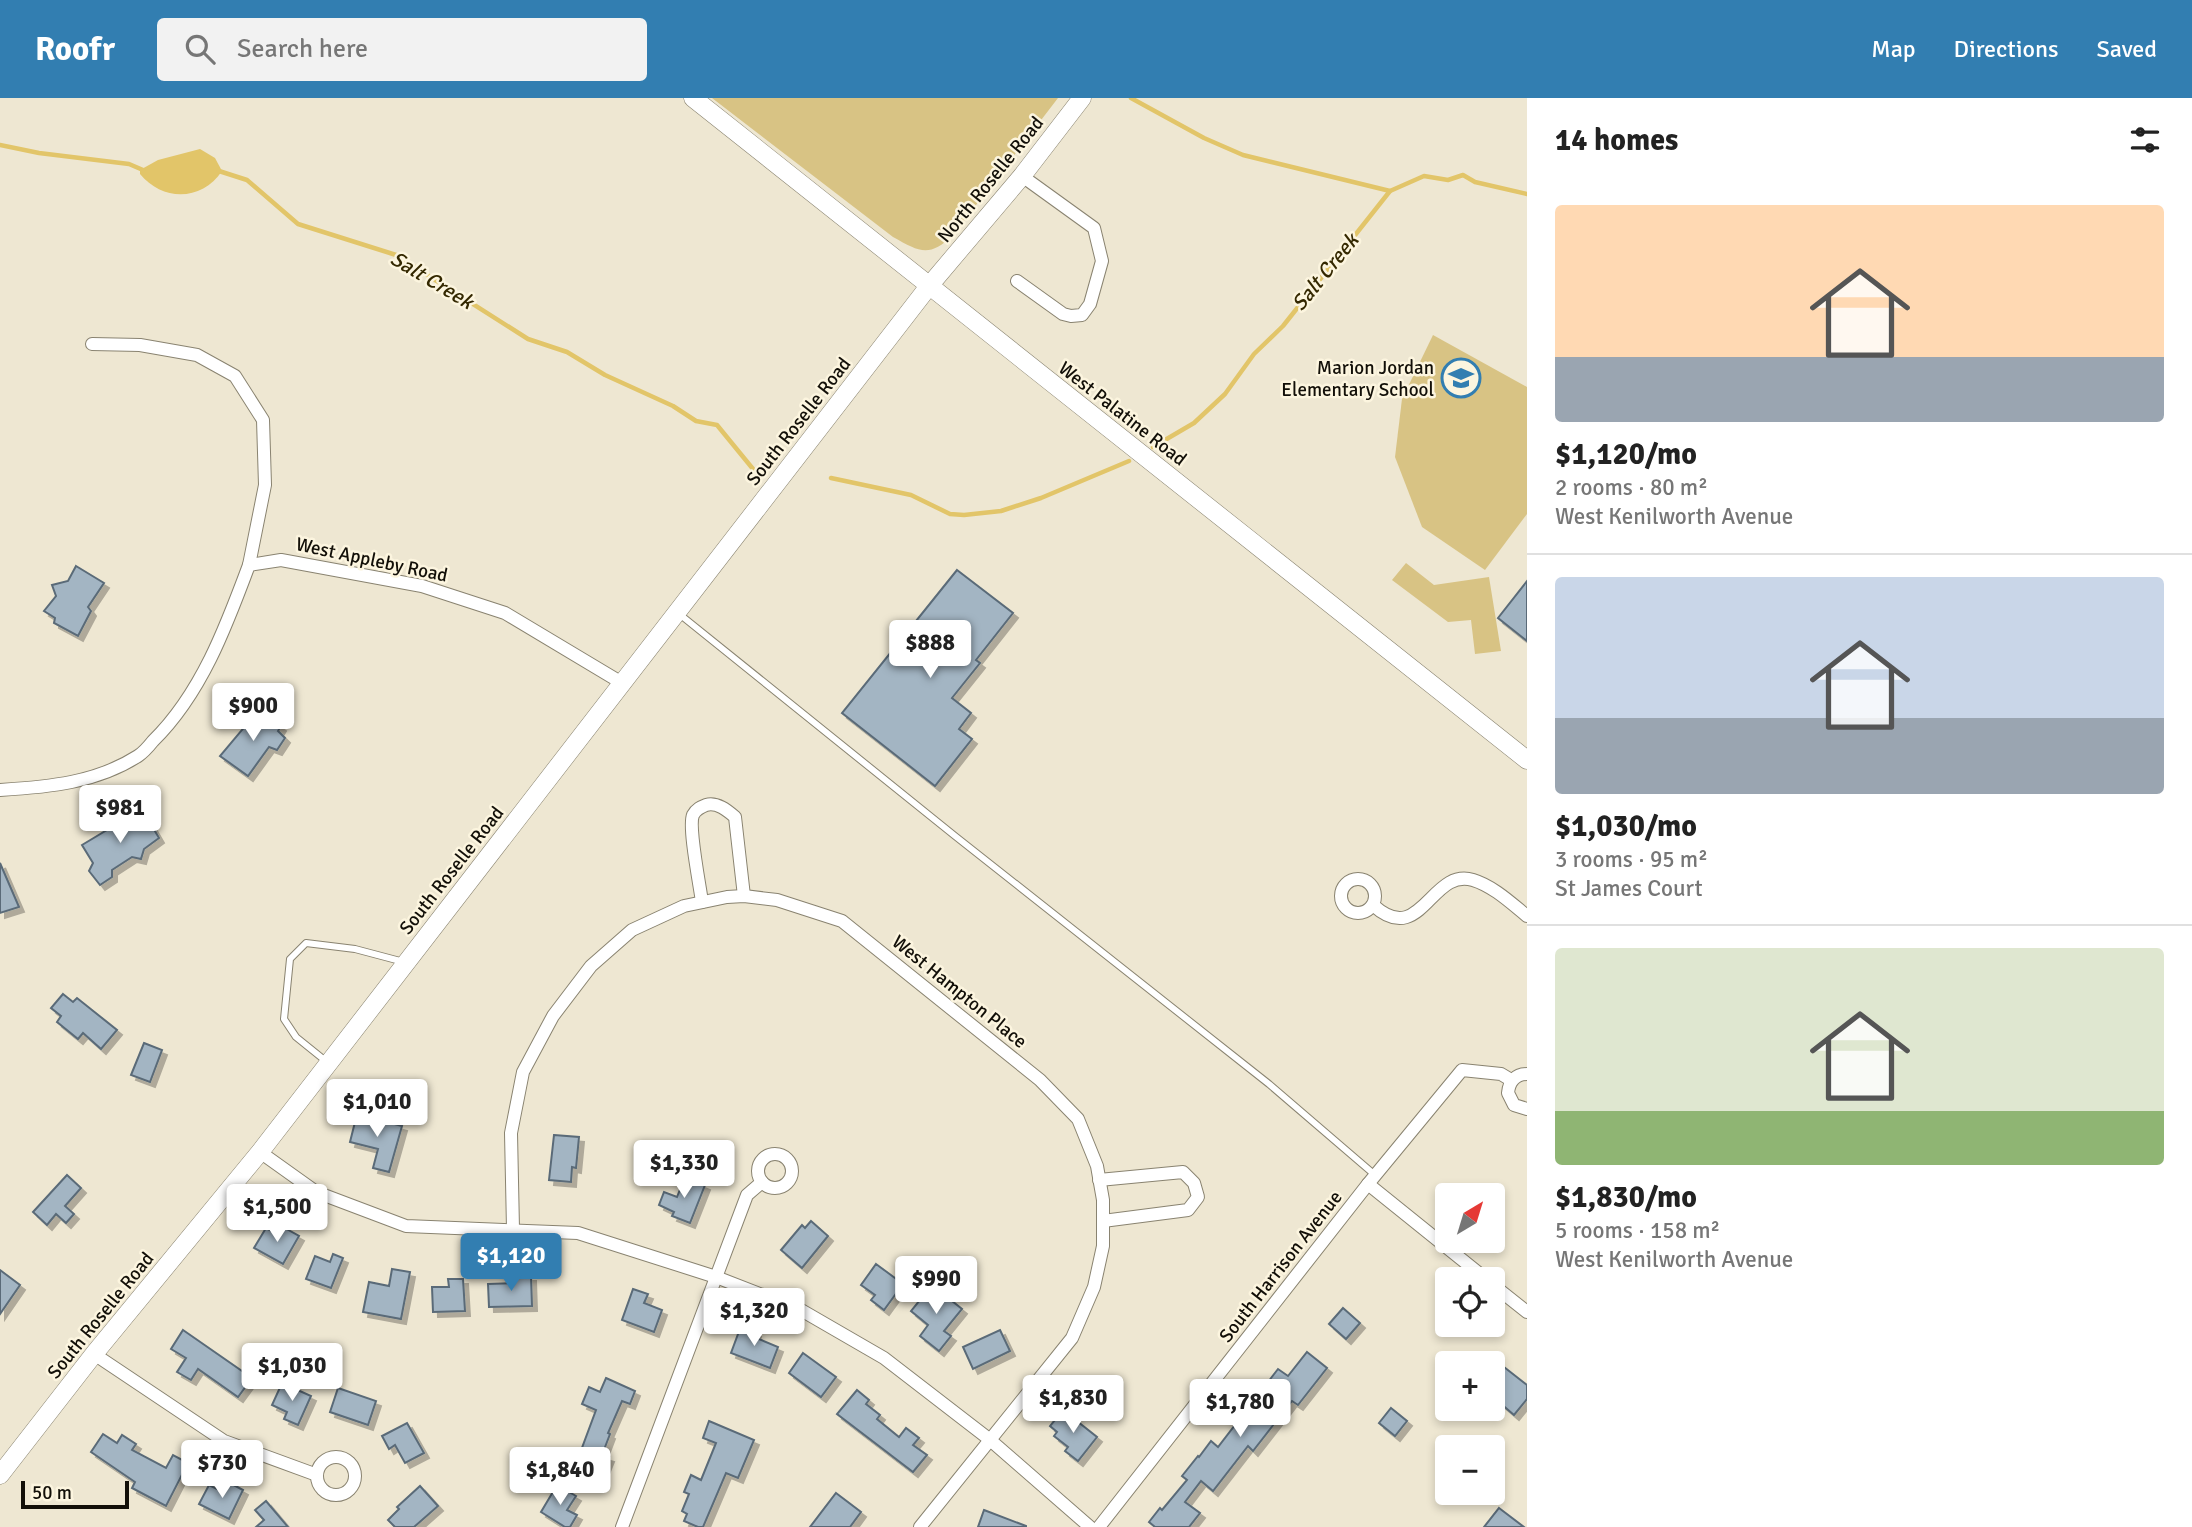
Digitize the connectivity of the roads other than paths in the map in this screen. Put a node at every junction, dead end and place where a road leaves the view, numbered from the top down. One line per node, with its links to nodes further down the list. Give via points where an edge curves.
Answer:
1 (693, 98): 5 (main road, West Palatine Road)
2 (1082, 98): 3 (main road, North Roselle Road)
3 (1022, 176): 4 (street, via 1094,228 1102,261 1090,304 1082,315 1063,314); 5 (main road, North Roselle Road)
4 (1017, 281)
5 (929, 286): 8 (main road, South Roselle Road); 10 (main road, West Palatine Road)
6 (92, 344): 7 (street, via 140,345 197,355 235,376 263,420 265,485)
7 (250, 565): 9 (street, West Appleby Road, via 281,560 422,586 505,613); 11 (street, via 227,625 188,699 170,725 139,755 92,778 43,788)
8 (677, 612): 9 (main road, South Roselle Road); 23 (lane, via 1269,1084)
9 (622, 683): 16 (main road, South Roselle Road)
10 (1527, 760)
11 (0, 790)
12 (744, 896): 13 (street, West Hampton Place); 13 (street, via 735,817 711,804 698,808 692,816); 22 (street, West Hampton Place, via 777,900 842,921 957,1013 1040,1080 1077,1119)
13 (702, 902): 26 (street, West Hampton Place, via 632,930 591,966 553,1016 523,1072 511,1133)
14 (1373, 905): 15 (street, via 1383,914 1403,919 1452,880 1471,879 1491,888)
15 (1527, 916)
16 (406, 963): 17 (main road, South Roselle Road); 17 (lane, via 355,948 306,943 290,960 284,1019 296,1037)
17 (329, 1063): 21 (main road, South Roselle Road)
18 (1527, 1074): 19 (street)
19 (1511, 1080): 20 (street, via 1510,1100); 23 (street, South Harrison Avenue, via 1501,1074 1462,1070)
20 (1527, 1109)
21 (260, 1152): 26 (street, via 316,1192 405,1226); 31 (main road, South Roselle Road)
22 (1099, 1180): 25 (street, West Hampton Place); 25 (street, via 1183,1172 1194,1183 1198,1197 1188,1210)
23 (1372, 1180): 27 (street); 38 (street, South Harrison Avenue)
24 (762, 1182): 28 (street, via 747,1195)
25 (1103, 1221): 32 (street, West Hampton Place, via 1094,1287 1072,1338)
26 (513, 1229): 28 (street, via 578,1233)
27 (1472, 1267)
28 (716, 1277): 32 (street, via 801,1310 884,1358); 35 (street)
29 (1505, 1294): 30 (street)
30 (1527, 1312)
31 (94, 1354): 33 (main road, South Roselle Road); 34 (street, via 224,1441)
32 (989, 1439): 36 (street, West Hampton Place); 37 (street)
33 (0, 1475)
34 (317, 1475)
35 (622, 1527)
36 (920, 1527)
37 (1090, 1527)
38 (1099, 1527)

